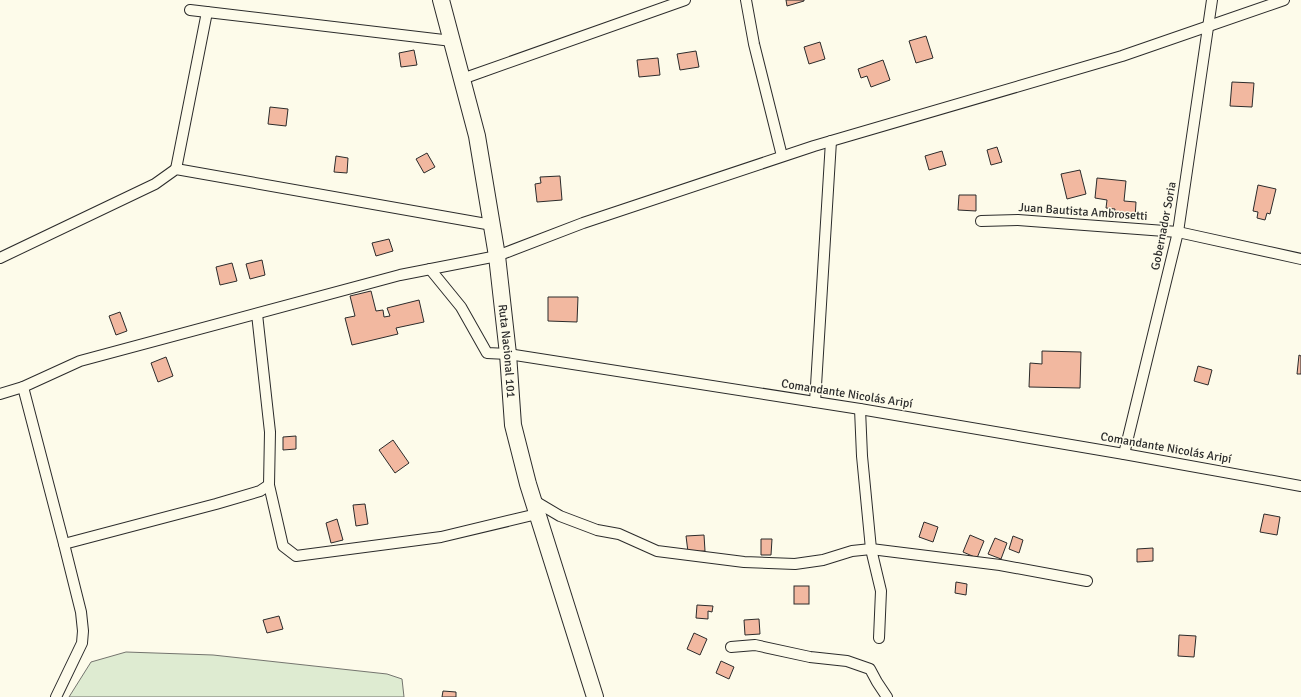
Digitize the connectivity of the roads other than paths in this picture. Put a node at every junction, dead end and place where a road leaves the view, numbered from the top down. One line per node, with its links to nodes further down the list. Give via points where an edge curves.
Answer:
1 (441, 0): 9 (main road, Ruta Nacional 101)
2 (686, 0): 10 (street)
3 (746, 0): 12 (street, via 754,44)
4 (1212, 0): 8 (street, Gobernador Soria)
5 (1284, 0): 8 (street)
6 (190, 10): 7 (street)
7 (206, 12): 9 (street); 13 (street)
8 (1208, 26): 11 (street, via 1122,56); 16 (street, Gobernador Soria)
9 (452, 41): 10 (main road, Ruta Nacional 101)
10 (462, 79): 15 (main road, Ruta Nacional 101, via 477,136)
11 (831, 141): 12 (street); 25 (street)
12 (782, 156): 17 (street, via 583,223)
13 (176, 170): 15 (street); 18 (street, via 155,184)
14 (981, 221): 16 (street, Juan Bautista Ambrosetti, via 1018,220)
15 (492, 225): 17 (main road, Ruta Nacional 101)
16 (1178, 232): 19 (street, Juan Bautista Ambrosetti); 27 (street, Gobernador Soria)
17 (497, 256): 20 (street); 22 (main road, Ruta Nacional 101)
18 (0, 258)
19 (1301, 259)
20 (430, 269): 21 (street); 22 (street, Comandante Nicolás Aripí, via 461,307 487,353)
21 (257, 314): 23 (street, via 80,361); 28 (street, via 270,432)
22 (508, 354): 25 (street, Comandante Nicolás Aripí); 30 (main road, Ruta Nacional 101, via 513,426)
23 (23, 387): 24 (street); 31 (street)
24 (0, 394)
25 (815, 402): 26 (street, Comandante Nicolás Aripí)
26 (860, 409): 27 (street, Comandante Nicolás Aripí); 32 (street)
27 (1124, 454): 29 (street, Comandante Nicolás Aripí)
28 (269, 485): 30 (street, via 283,546 296,556 441,537); 31 (street, via 260,491 216,504)
29 (1301, 486)
30 (535, 507): 32 (street, via 597,530 619,534 657,551 744,562 796,564); 37 (main road, Ruta Nacional 101)
31 (64, 544): 36 (street, via 81,612 83,631 82,643)
32 (871, 549): 33 (street, via 1000,565); 34 (street, via 881,591)
33 (1088, 581)
34 (879, 638)
35 (731, 647): 38 (street, via 755,645 810,657 847,661 870,669)
36 (56, 697)
37 (595, 697)
38 (887, 697)

